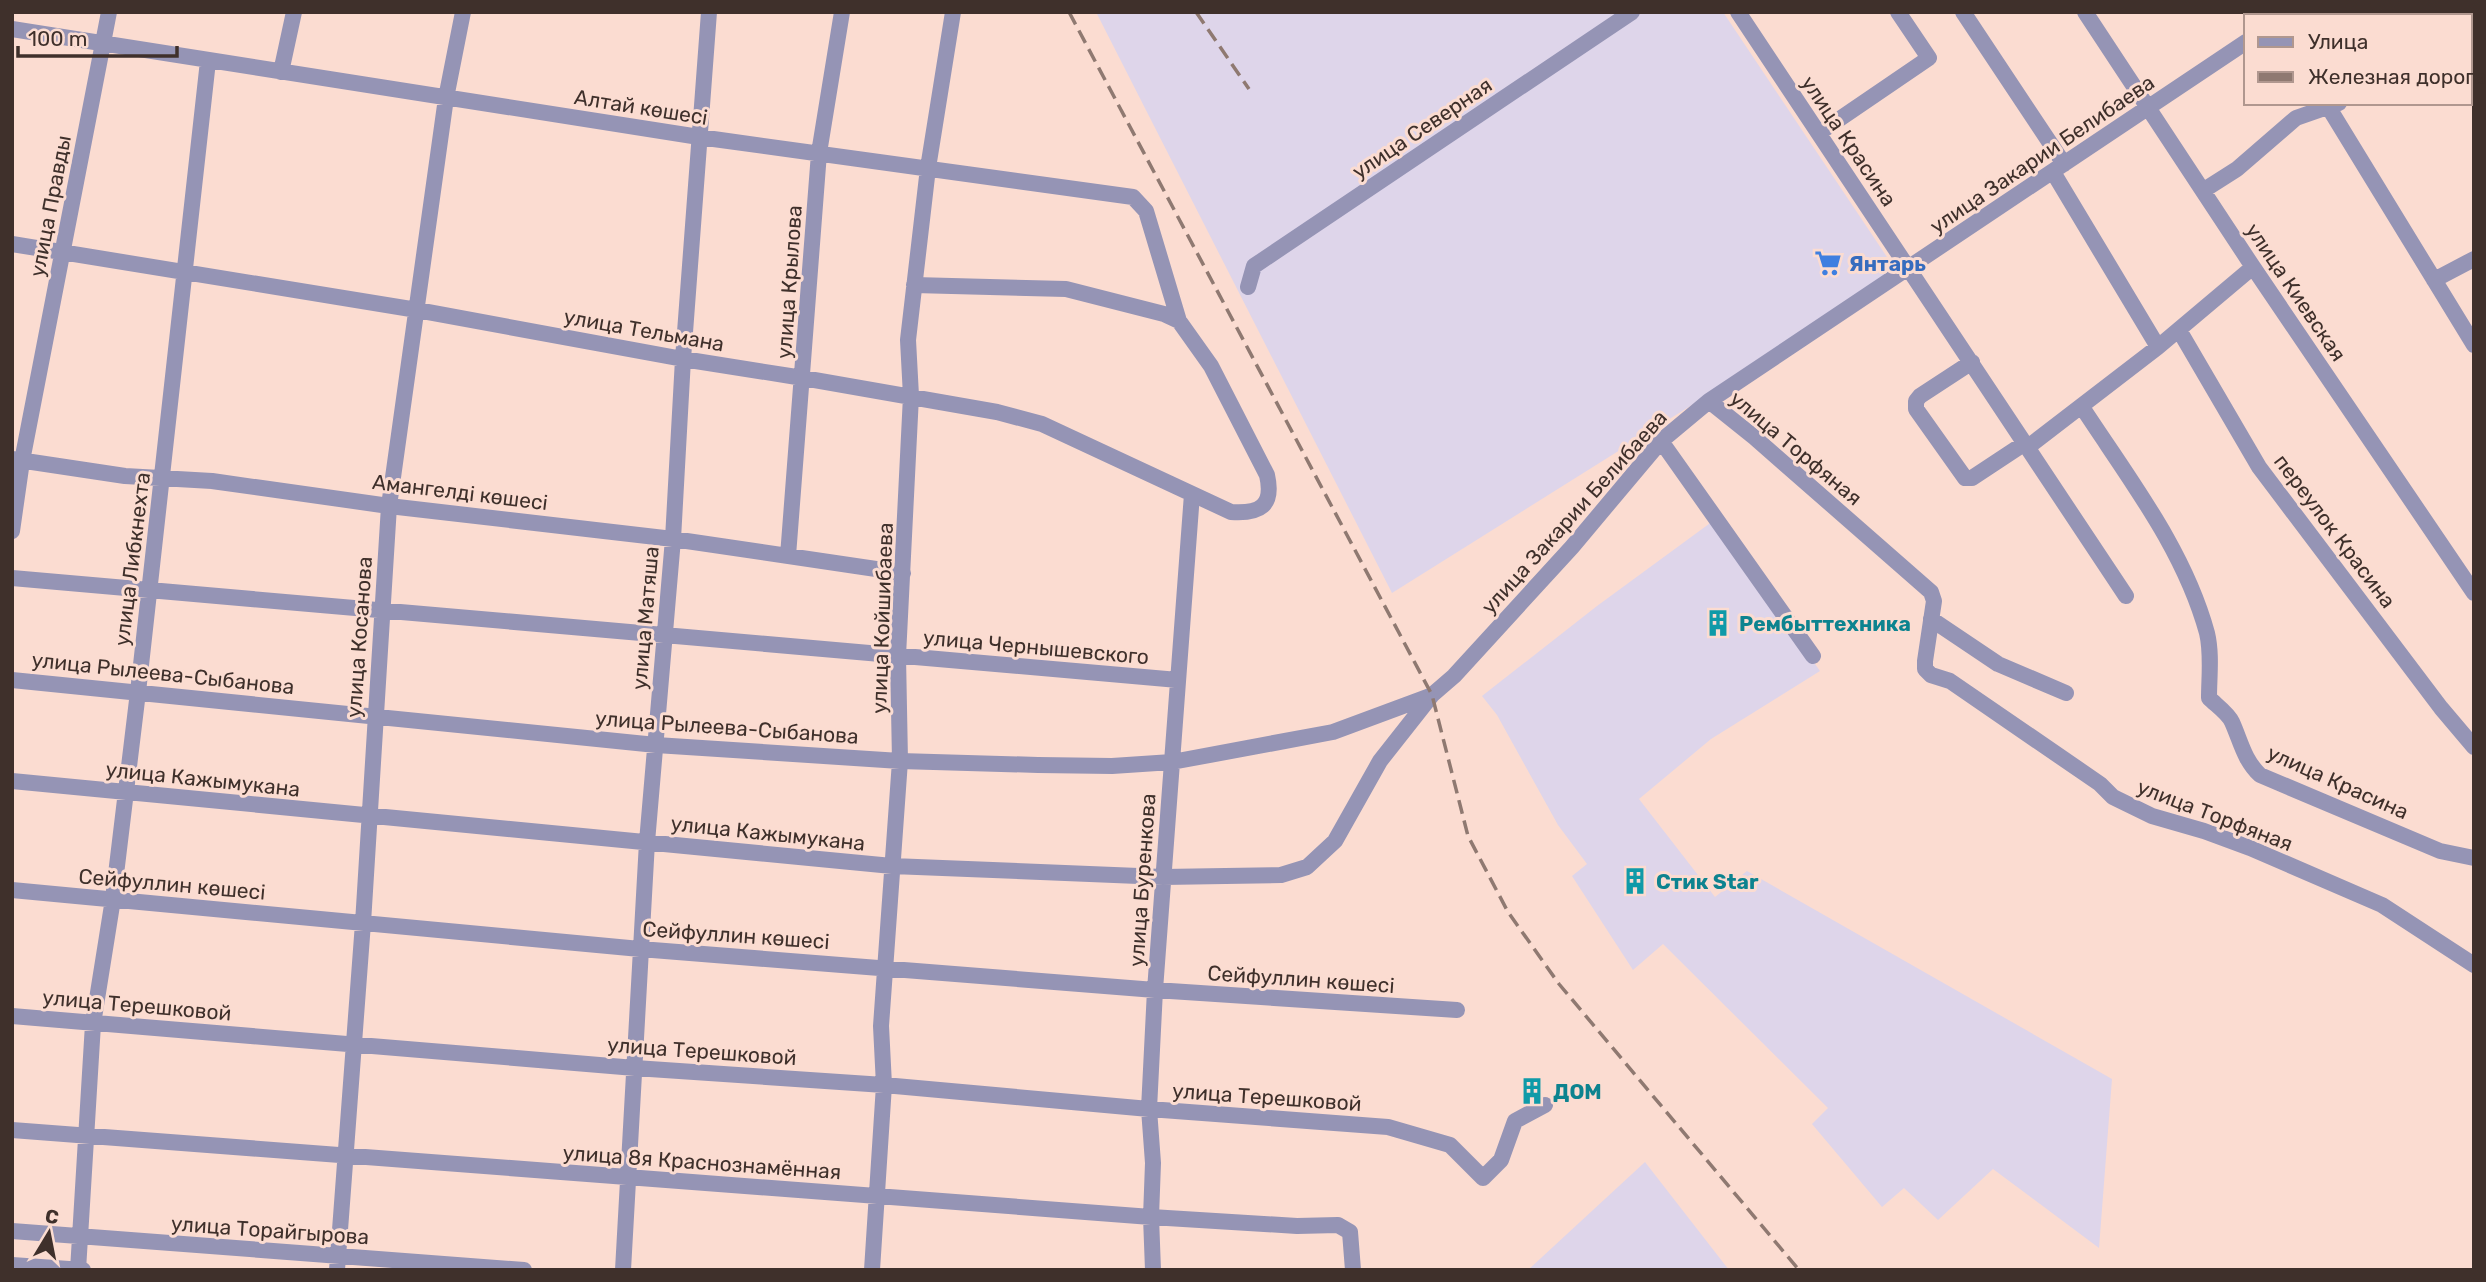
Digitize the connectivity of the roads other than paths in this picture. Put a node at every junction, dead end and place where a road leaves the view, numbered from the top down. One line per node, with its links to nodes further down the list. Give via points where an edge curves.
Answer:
1 (110, 12): 14 (street, улица Правды)
2 (294, 12): 16 (street)
3 (463, 12): 17 (street, улица Косанова)
4 (709, 12): 21 (street, улица Матяша)
5 (842, 12): 22 (street, улица Крылова)
6 (953, 12): 23 (street, улица Койшибаева)
7 (1632, 12): 34 (street, улица Северная, via 1254,266)
8 (1738, 12): 20 (street, улица Красина)
9 (1898, 12): 20 (street, via 1929,58)
10 (1963, 12): 24 (street)
11 (2085, 12): 19 (street, улица Киевская)
12 (12, 29): 14 (street, Алтай көшесі)
13 (2244, 43): 19 (street, улица Закарии Белибаева)
14 (104, 44): 15 (street, Алтай көшесі); 27 (street, улица Правды)
15 (208, 61): 16 (street, Алтай көшесі); 31 (street, улица Либкнехта)
16 (281, 72): 17 (street, Алтай көшесі)
17 (446, 98): 21 (street, Алтай көшесі); 35 (street, улица Косанова)
18 (2334, 105): 25 (street, via 2296,118 2237,169); 32 (street)
19 (2148, 107): 24 (street, улица Закарии Белибаева); 25 (street, улица Киевская)
20 (1819, 133): 30 (street, улица Красина)
21 (699, 137): 22 (street, Алтай көшесі); 40 (street, улица Матяша)
22 (819, 153): 23 (street, Алтай көшесі); 42 (street, улица Крылова)
23 (928, 168): 33 (street, улица Койшибаева); 36 (street, Алтай көшесі, via 1133,197 1146,211)
24 (2059, 168): 30 (street, улица Закарии Белибаева); 39 (street)
25 (2204, 190): 29 (street, улица Киевская)
26 (12, 244): 27 (street, улица Тельмана)
27 (62, 252): 31 (street, улица Тельмана); 48 (street, улица Правды)
28 (2474, 259): 32 (street)
29 (2253, 267): 37 (street); 58 (street, улица Киевская)
30 (1909, 269): 41 (street, улица Красина); 44 (street, улица Закарии Белибаева)
31 (183, 274): 35 (street, улица Тельмана); 49 (street, улица Либкнехта)
32 (2434, 280): 38 (street)
33 (914, 285): 36 (street, via 1066,289); 43 (street, улица Койшибаева, via 908,340)
34 (1248, 287)
35 (416, 310): 40 (street, улица Тельмана); 51 (street, улица Косанова)
36 (1179, 321): 50 (street, улица Тельмана, via 1212,366 1270,488 1265,505 1251,513 1231,512)
37 (2179, 330): 39 (street); 72 (street, переулок Красина, via 2259,467)
38 (2474, 345)
39 (2158, 346): 45 (street)
40 (682, 359): 42 (street, улица Тельмана); 53 (street, улица Матяша)
41 (1972, 362): 47 (street, улица Красина); 47 (street, via 1920,396 1916,410 1965,478)
42 (803, 378): 43 (street, улица Тельмана); 54 (street, улица Крылова)
43 (911, 396): 50 (street, улица Тельмана, via 1042,424); 55 (street, улица Койшибаева)
44 (1709, 401): 46 (street, улица Закарии Белибаева); 61 (street, улица Торфяная, via 1931,592)
45 (2082, 407): 47 (street); 79 (street, улица Красина, via 2167,535 2182,567 2207,635 2209,698 2231,719 2250,766 2260,775 2441,851)
46 (1661, 441): 64 (street); 69 (street, улица Закарии Белибаева, via 1572,547)
47 (2027, 445): 59 (street, улица Красина)
48 (17, 460): 49 (street, Амангелді көшесі); 52 (street, улица Правды)
49 (162, 477): 51 (street, Амангелді көшесі); 57 (street, улица Либкнехта)
50 (1192, 494): 66 (street, улица Буренкова)
51 (389, 506): 53 (street, Амангелді көшесі); 60 (street, улица Косанова)
52 (12, 531)
53 (673, 539): 54 (street, Амангелді көшесі); 62 (street, улица Матяша)
54 (788, 556): 55 (street, Амангелді көшесі)
55 (903, 573): 63 (street, улица Койшибаева)
56 (12, 578): 57 (street, улица Чернышевского)
57 (148, 589): 60 (street, улица Чернышевского); 67 (street, улица Либкнехта)
58 (2474, 593)
59 (2126, 596)
60 (382, 610): 62 (street, улица Чернышевского); 70 (street, улица Косанова)
61 (1931, 619): 68 (street, via 1998,664); 86 (street, улица Торфяная, via 1925,668 1931,675 1950,681 2113,797 2369,899)
62 (663, 636): 63 (street, улица Чернышевского); 71 (street, улица Матяша)
63 (898, 656): 66 (street, улица Чернышевского); 73 (street, улица Койшибаева)
64 (1813, 656)
65 (12, 680): 67 (street, улица Рылеева-Сыбанова)
66 (1178, 680): 74 (street, улица Буренкова)
67 (138, 692): 70 (street, улица Рылеева-Сыбанова); 76 (street, улица Либкнехта)
68 (2066, 693)
69 (1432, 695): 74 (street, улица Рылеева-Сыбанова, via 1333,732); 81 (street, улица Кажымукана, via 1381,761 1335,841 1307,867 1281,874)
70 (375, 715): 71 (street, улица Рылеева-Сыбанова); 77 (street, улица Косанова)
71 (656, 745): 73 (street, улица Рылеева-Сыбанова); 78 (street, улица Матяша)
72 (2474, 747)
73 (900, 761): 74 (street, улица Рылеева-Сыбанова, via 1112,766); 80 (street, улица Койшибаева)
74 (1172, 762): 81 (street, улица Буренкова)
75 (12, 781): 76 (street, улица Кажымукана)
76 (125, 792): 77 (street, улица Кажымукана); 83 (street, улица Либкнехта)
77 (369, 816): 78 (street, улица Кажымукана); 84 (street, улица Косанова)
78 (647, 842): 80 (street, улица Кажымукана); 85 (street, улица Матяша)
79 (2474, 858)
80 (892, 866): 81 (street, улица Кажымукана); 87 (street, улица Койшибаева)
81 (1164, 877): 88 (street, улица Буренкова)
82 (12, 890): 83 (street, Сейфуллин көшесі)
83 (113, 899): 84 (street, Сейфуллин көшесі); 91 (street, улица Либкнехта)
84 (363, 923): 85 (street, Сейфуллин көшесі); 92 (street, улица Косанова)
85 (640, 949): 87 (street, Сейфуллин көшесі); 93 (street, улица Матяша)
86 (2474, 965)
87 (885, 968): 88 (street, Сейфуллин көшесі); 94 (street, улица Койшибаева, via 881,1026)
88 (1155, 990): 89 (street, Сейфуллин көшесі); 96 (street, улица Буренкова)
89 (1457, 1010)
90 (12, 1016): 91 (street, улица Терешковой)
91 (93, 1024): 92 (street, улица Терешковой); 98 (street, улица Либкнехта)
92 (353, 1044): 93 (street, улица Терешковой); 99 (street, улица Косанова)
93 (635, 1068): 94 (street, улица Терешковой); 100 (street, улица Матяша)
94 (884, 1086): 96 (street, улица Терешковой); 101 (street, улица Койшибаева)
95 (1545, 1105): 96 (street, улица Терешковой, via 1515,1121 1501,1160 1483,1178 1450,1145 1388,1127)
96 (1149, 1109): 102 (street, улица Буренкова)
97 (12, 1130): 98 (street, улица 8я Краснознамённая)
98 (86, 1137): 99 (street, улица 8я Краснознамённая); 104 (street, улица Либкнехта)
99 (345, 1157): 100 (street, улица 8я Краснознамённая); 105 (street, улица Косанова)
100 (628, 1178): 101 (street, улица 8я Краснознамённая); 109 (street, улица Матяша)
101 (878, 1196): 102 (street, улица 8я Краснознамённая); 110 (street, улица Койшибаева)
102 (1151, 1217): 111 (street, улица Буренкова); 112 (street, улица 8я Краснознамённая, via 1338,1225 1350,1233)
103 (12, 1231): 104 (street, улица Торайгырова)
104 (80, 1236): 105 (street, улица Торайгырова); 107 (street, улица Либкнехта)
105 (337, 1263): 108 (street, улица Торайгырова)
106 (12, 1265): 107 (street)
107 (79, 1270)
108 (524, 1270)
109 (623, 1270)
110 (872, 1270)
111 (1153, 1270)
112 (1353, 1270)

